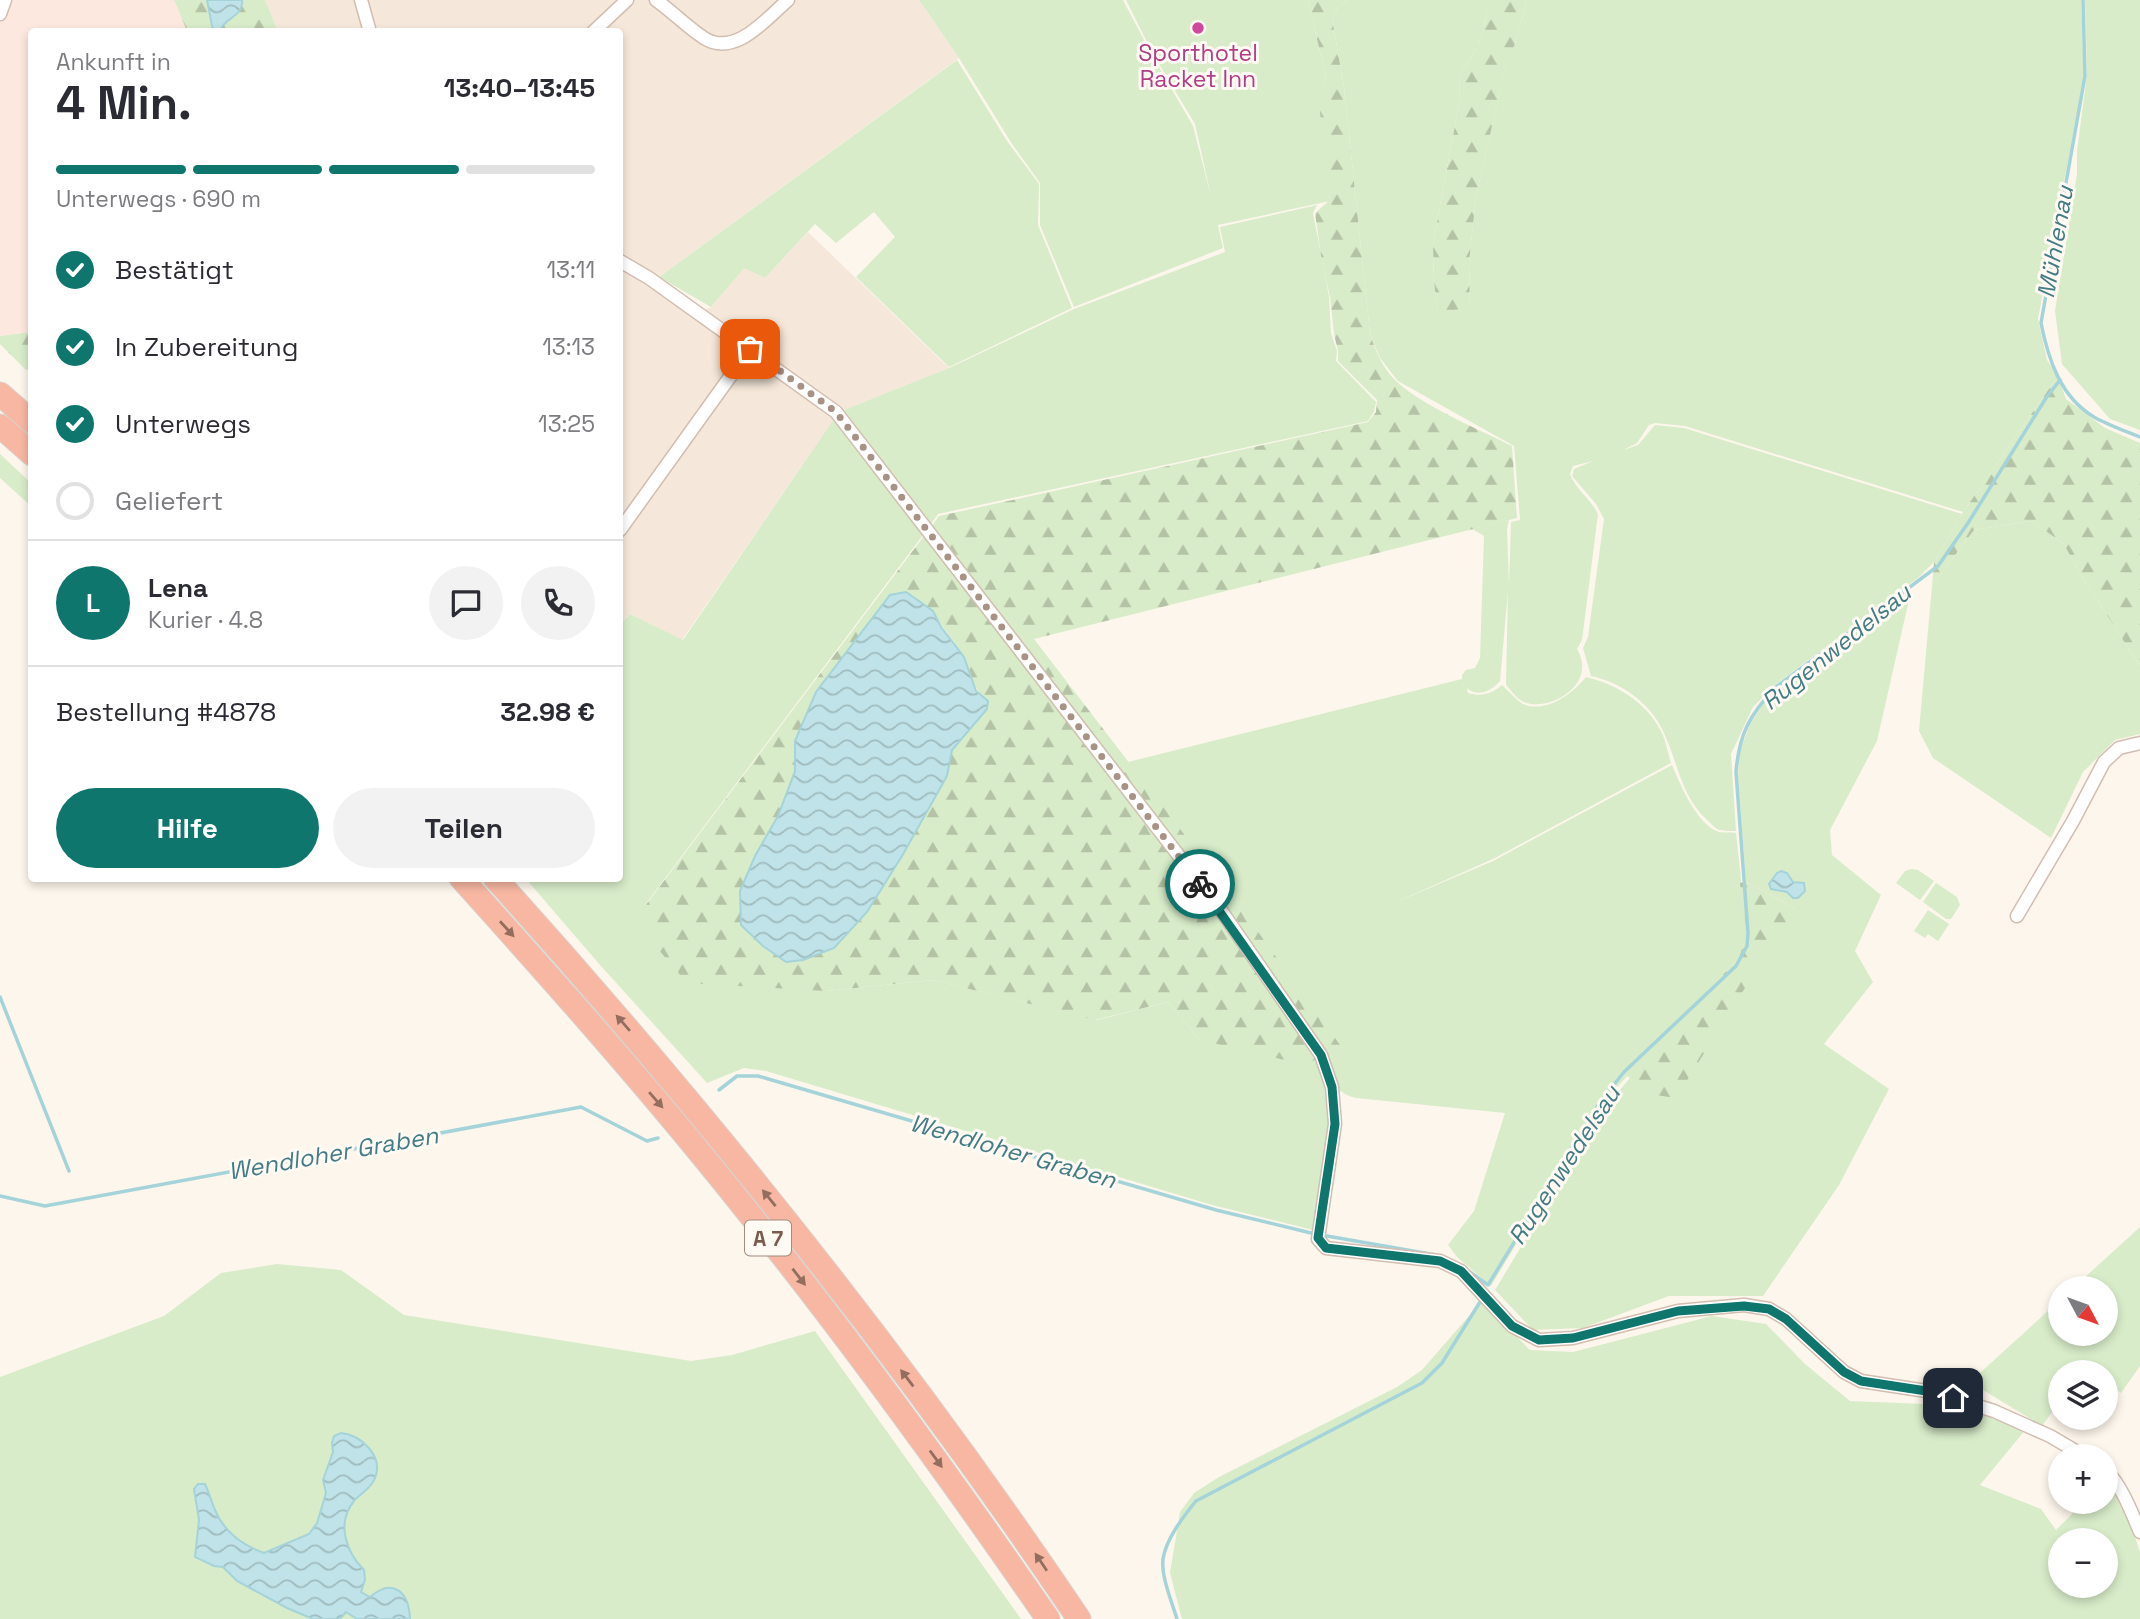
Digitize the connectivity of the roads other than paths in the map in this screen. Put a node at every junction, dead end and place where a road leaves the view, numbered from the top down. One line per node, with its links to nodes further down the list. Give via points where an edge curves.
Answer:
1 (5, 0): 6 (street)
2 (361, 0): 7 (street)
3 (627, 0): 8 (street)
4 (656, 0): 5 (street, via 706,40 722,43 747,36)
5 (788, 0)
6 (0, 14)
7 (369, 28)
8 (597, 28)
9 (623, 263): 10 (street)
10 (750, 349): 15 (street); 20 (street, via 836,412 1220,909 1321,1055 1332,1087 1335,1124 1318,1238 1326,1248 1440,1261 1461,1271 1512,1326 1539,1340 1573,1338 1678,1311 1744,1306 1769,1309 1861,1381 1933,1392 1994,1411)
11 (0, 394): 12 (highway)
12 (28, 418)
13 (0, 426): 14 (highway)
14 (28, 450)
15 (623, 526)
16 (2140, 743): 19 (street, via 2119,748 2104,762)
17 (465, 882): 23 (highway, A 7, one-way to 23, via 747,1210 879,1381)
18 (499, 882): 24 (highway, A 7, one-way to 18, via 967,1458 825,1268 693,1104)
19 (2017, 916)
20 (2064, 1444)
21 (2118, 1486): 22 (street)
22 (2140, 1532)
23 (1048, 1619)
24 (1079, 1619)

